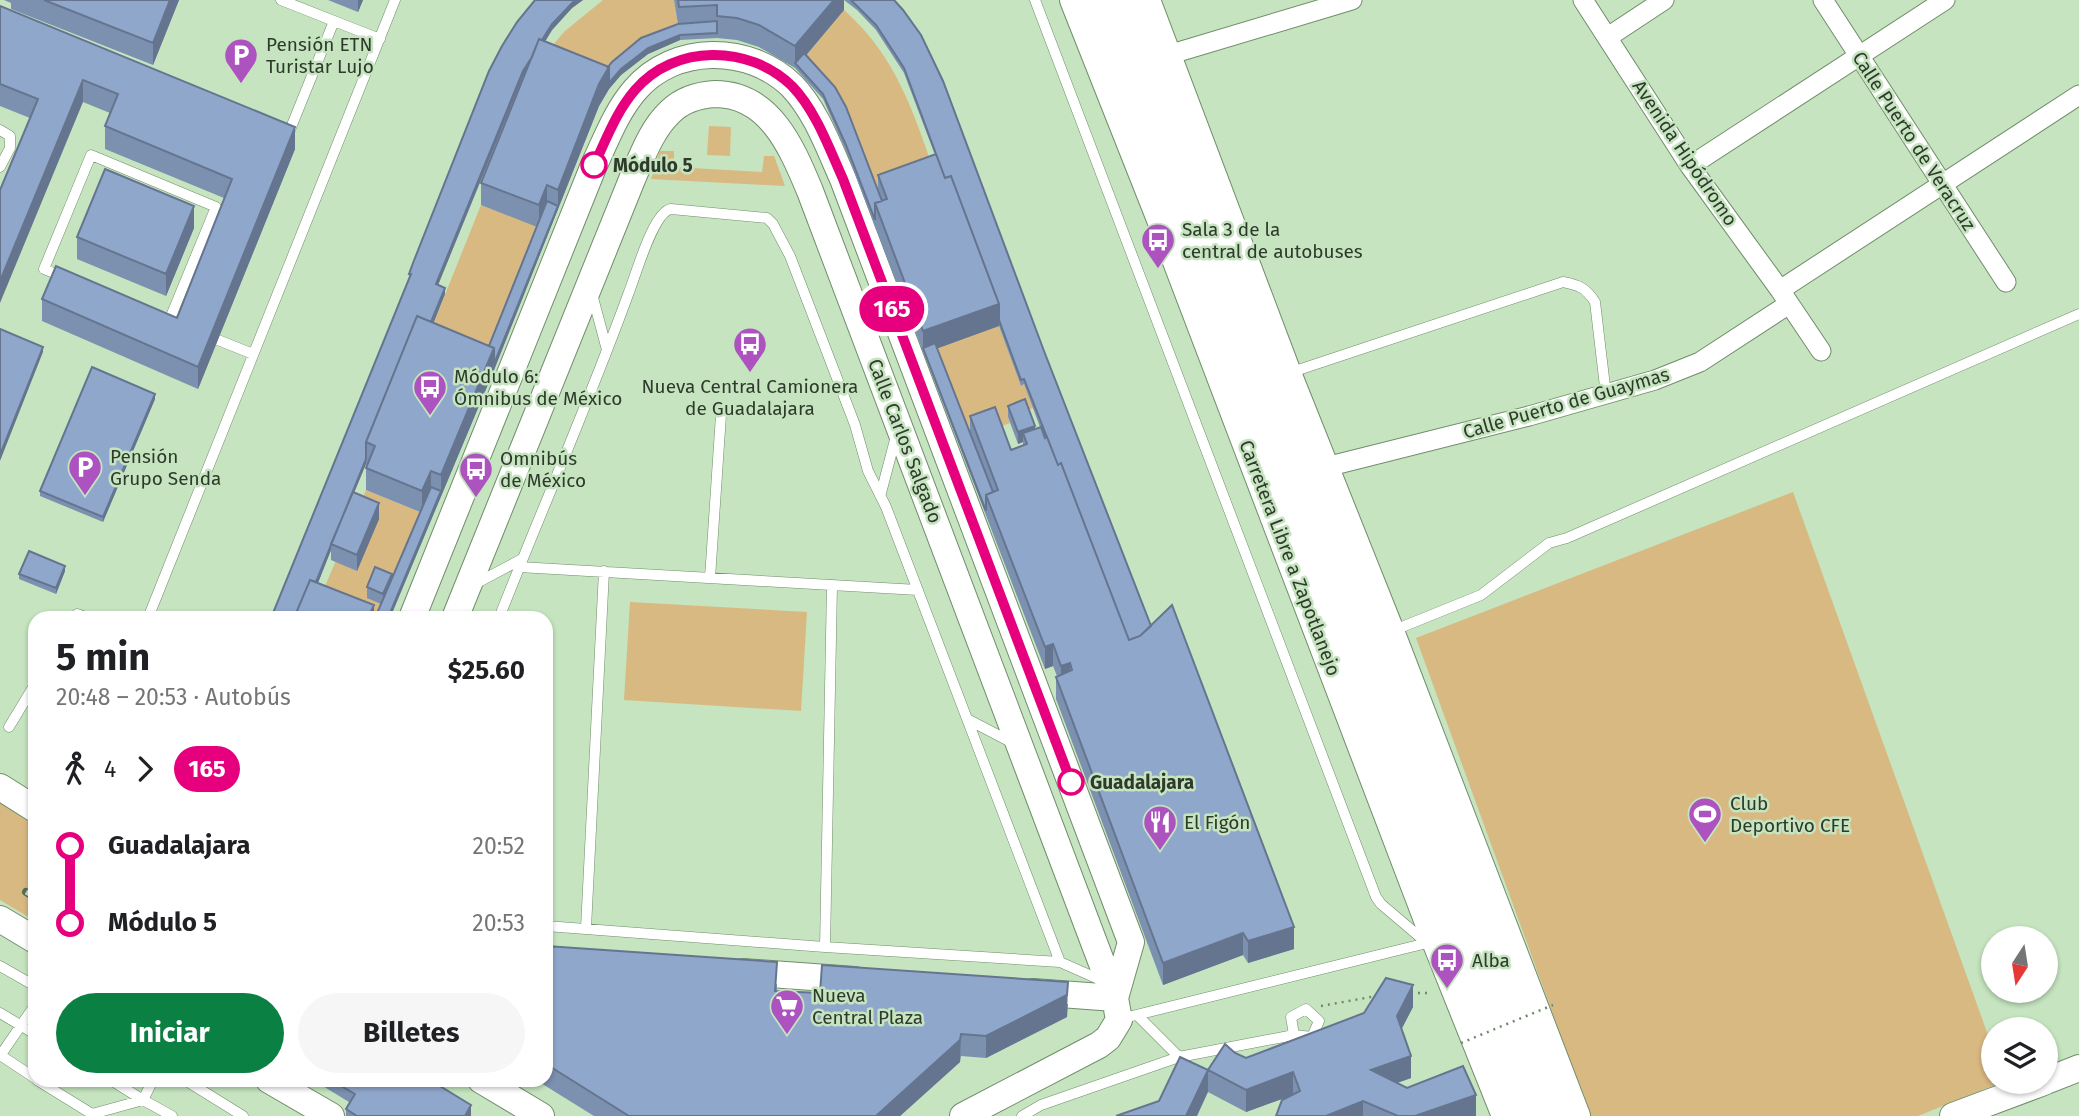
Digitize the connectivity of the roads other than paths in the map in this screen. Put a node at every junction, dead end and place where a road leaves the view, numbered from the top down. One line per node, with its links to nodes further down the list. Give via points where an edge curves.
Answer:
1 (281, 0): 13 (lane)
2 (395, 0): 15 (lane)
3 (1035, 0): 62 (lane, via 1376,897)
4 (1073, 0): 24 (street, Carretera Libre a Zapotlanejo)
5 (1097, 0): 24 (main road); 96 (main road, Carretera Libre a Zapotlanejo)
6 (1123, 0): 97 (main road)
7 (1147, 0): 16 (street)
8 (1352, 0): 16 (street)
9 (1583, 0): 14 (street, Avenida Hipódromo)
10 (1664, 0): 14 (street)
11 (1823, 0): 17 (street, Calle Puerto de Veracruz)
12 (1945, 0): 17 (street)
13 (334, 21): 15 (lane); 19 (lane, via 290,130)
14 (1608, 37): 21 (street, Avenida Hipódromo)
15 (380, 38): 34 (lane)
16 (1168, 55): 35 (street)
17 (1859, 56): 21 (street); 23 (street, Calle Puerto de Veracruz)
18 (2079, 95): 23 (street, Calle Puerto de Guaymas)
19 (277, 125)
20 (0, 130): 22 (lane, via 10,136 11,144)
21 (1690, 166): 27 (street, Avenida Hipódromo)
22 (0, 167)
23 (1942, 184): 25 (street, Calle Puerto de Veracruz); 27 (street, Calle Puerto de Guaymas)
24 (1159, 217): 62 (street, Carretera Libre a Zapotlanejo)
25 (2006, 282)
26 (589, 283): 32 (lane); 38 (street, Calle Carlos Salgado, via 647,147 671,111 694,97 710,94 751,103 779,128 796,159); 45 (street, Calle Carlos Salgado)
27 (1785, 297): 33 (street, Avenida Hipódromo); 36 (street, Calle Puerto de Guaymas, via 1700,362)
28 (2079, 314): 51 (lane, via 1549,543 1481,595)
29 (169, 321): 29 (lane, via 44,269 91,155 216,206); 30 (lane)
30 (181, 325)
31 (193, 330): 34 (lane)
32 (607, 350): 40 (lane, via 645,248 664,211 767,218 790,256 868,471); 41 (lane)
33 (1821, 351)
34 (253, 354): 47 (lane)
35 (1288, 373): 36 (lane, via 1563,282 1588,291 1595,302); 39 (street)
36 (1606, 395): 39 (street, Calle Puerto de Guaymas)
37 (721, 415): 43 (lane)
38 (899, 425): 40 (lane); 55 (street, Calle Carlos Salgado)
39 (1326, 467): 51 (street)
40 (881, 493): 46 (lane)
41 (521, 563): 42 (lane); 45 (lane); 50 (lane)
42 (604, 571): 43 (lane); 60 (lane)
43 (710, 578): 44 (lane)
44 (832, 585): 46 (lane); 63 (lane)
45 (466, 589): 49 (street, Calle Carlos Salgado)
46 (918, 590): 53 (lane)
47 (151, 611)
48 (415, 611): 70 (street, via 594,165 626,102 649,76 680,60 732,55 765,66 793,87 803,101 843,179 1131,942)
49 (458, 611)
50 (502, 611)
51 (1391, 631): 98 (street)
52 (28, 696): 54 (lane)
53 (967, 719): 55 (lane); 64 (lane)
54 (9, 727)
55 (1020, 746): 70 (street, Calle Carlos Salgado)
56 (0, 787): 57 (street)
57 (28, 805)
58 (0, 919): 61 (street)
59 (553, 926): 60 (lane)
60 (586, 928): 63 (lane)
61 (28, 936)
62 (1431, 942): 70 (lane); 95 (street, Carretera Libre a Zapotlanejo)
63 (825, 947): 64 (lane)
64 (1060, 962): 70 (lane, via 1097,978)
65 (0, 966): 68 (lane)
66 (713, 969): 67 (street)
67 (879, 981)
68 (28, 982)
69 (1004, 990): 70 (street)
70 (1121, 1005): 77 (lane); 93 (street, via 1108,1038 1099,1045)
71 (0, 1013): 73 (lane)
72 (28, 1015): 73 (lane)
73 (21, 1025): 74 (lane); 76 (lane)
74 (28, 1030)
75 (1294, 1035): 75 (lane, via 1312,1037 1319,1021 1306,1009 1291,1017); 77 (lane)
76 (0, 1055): 79 (lane)
77 (1179, 1056): 94 (lane)
78 (2079, 1068): 80 (street)
79 (28, 1074)
80 (2058, 1076)
81 (49, 1087): 88 (lane, via 92,1114)
82 (123, 1087): 88 (lane)
83 (150, 1087): 88 (lane)
84 (196, 1087): 91 (lane)
85 (493, 1087): 89 (street)
86 (293, 1088): 92 (street)
87 (2011, 1094): 99 (street)
88 (144, 1100): 90 (lane)
89 (539, 1115)
90 (172, 1116)
91 (243, 1116)
92 (331, 1116)
93 (963, 1116)
94 (1022, 1116)
95 (1505, 1116)
96 (1528, 1116)
97 (1552, 1116)
98 (1577, 1116)
99 (1953, 1116)

